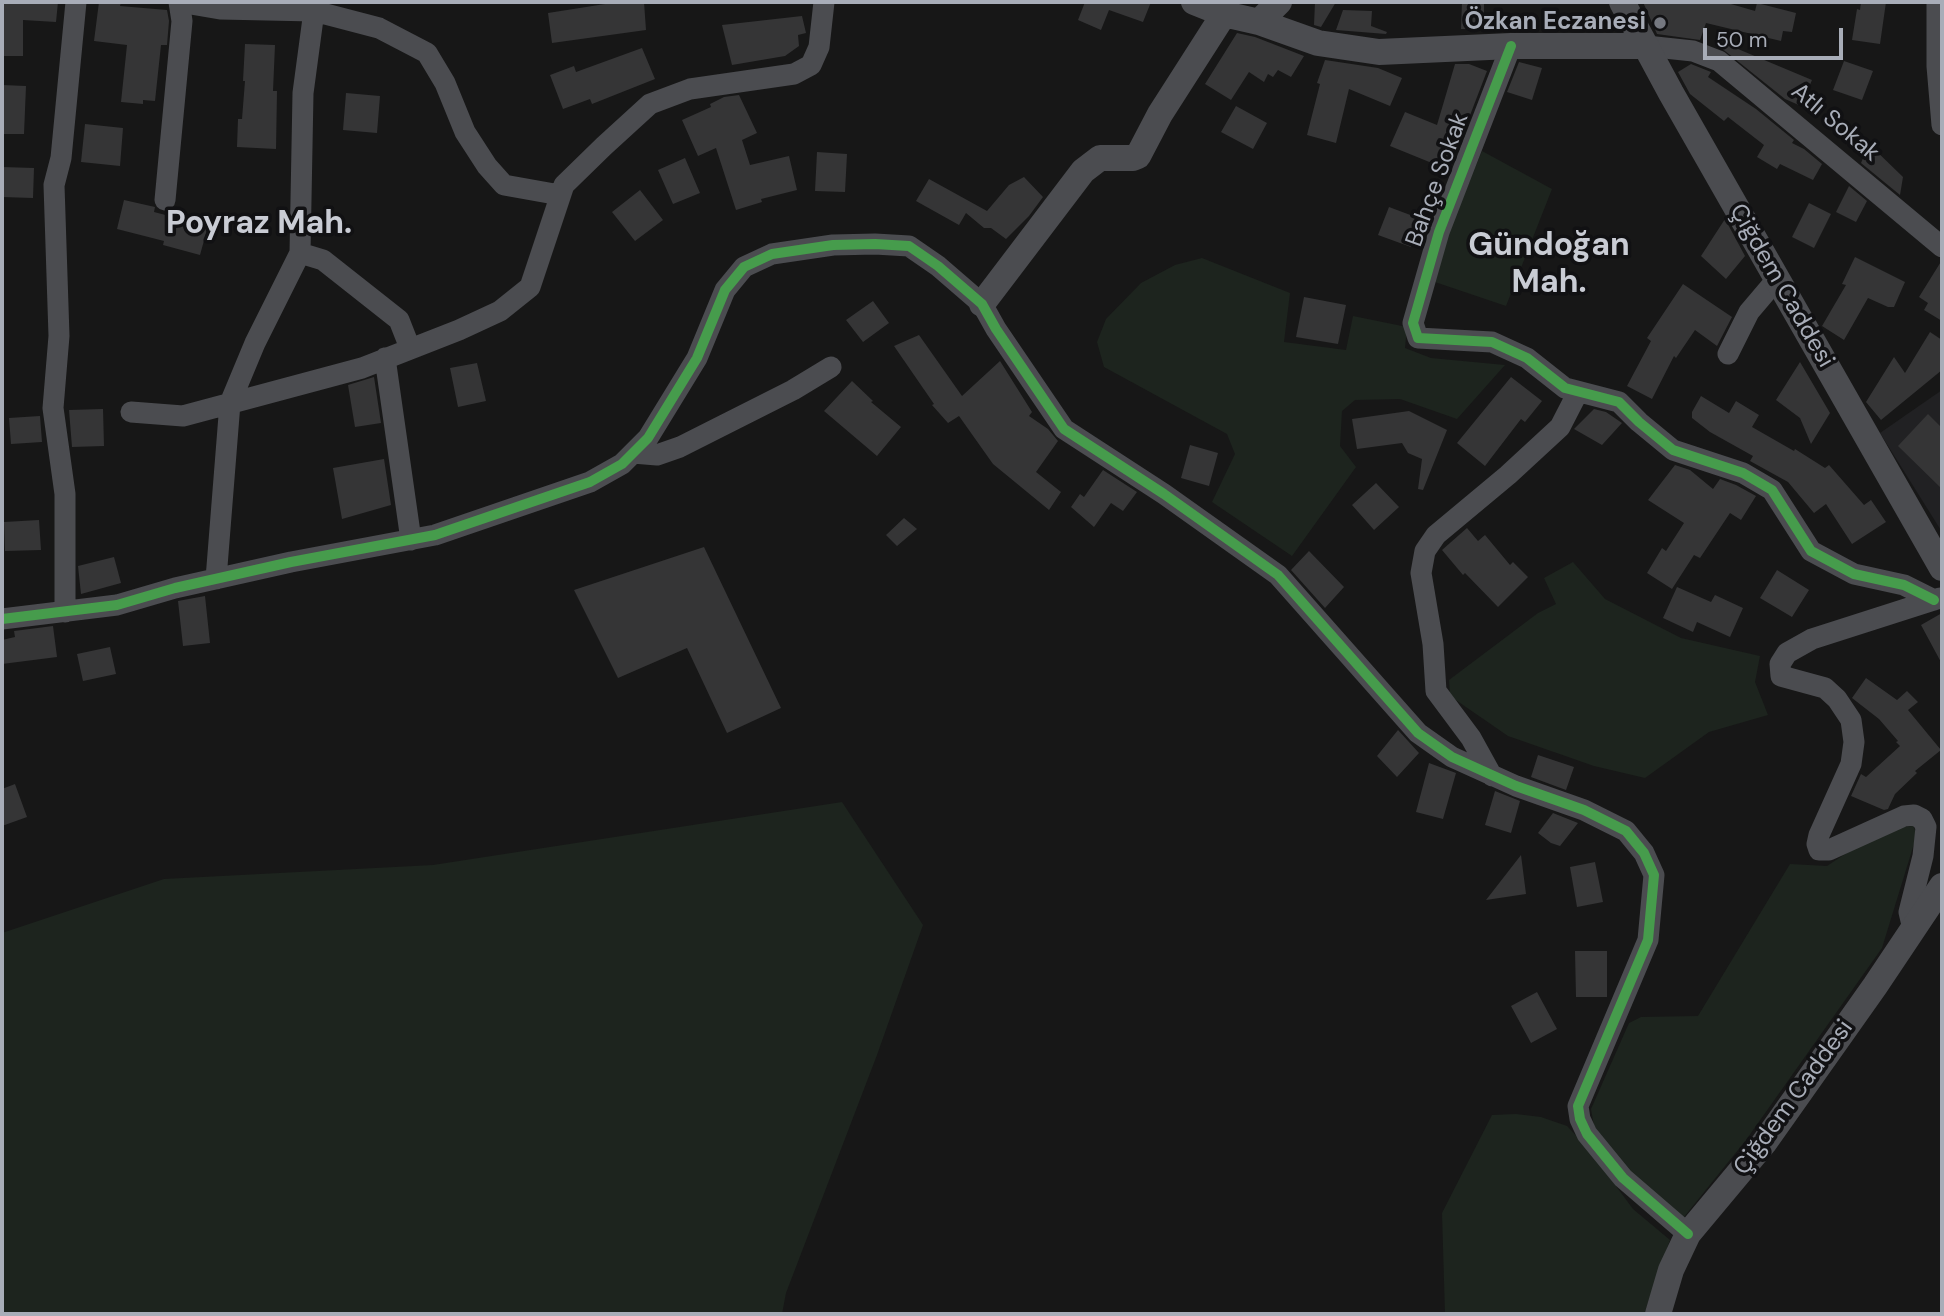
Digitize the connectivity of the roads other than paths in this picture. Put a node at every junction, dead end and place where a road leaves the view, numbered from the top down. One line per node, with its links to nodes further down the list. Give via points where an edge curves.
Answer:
1 (76, 2): 33 (street, via 61,158 54,185 59,336 53,408 65,494)
2 (179, 2): 8 (street, via 220,9); 16 (street, via 183,21)
3 (824, 2): 15 (street, via 819,47 811,65 793,74 690,89 650,104 564,185)
4 (1194, 2): 9 (street)
5 (1279, 2): 10 (street)
6 (1622, 2): 12 (street, Çiğdem Caddesi)
7 (1937, 2): 13 (street)
8 (314, 11): 15 (street, via 379,28 427,53 465,132 504,185); 18 (street, via 303,93)
9 (1224, 14): 10 (street); 20 (street, via 1138,156 1100,158 1083,171)
10 (1259, 22): 11 (street, via 1318,43 1380,52)
11 (1511, 46): 12 (street); 25 (street, Bahçe Sokak, via 1439,232 1414,331 1418,338 1492,342)
12 (1646, 46): 17 (street, Atlı Sokak, via 1693,51 1719,61); 19 (street, Çiğdem Caddesi)
13 (1940, 66): 14 (street)
14 (1942, 125)
15 (561, 195): 21 (street, via 530,287 500,311)
16 (165, 200)
17 (1942, 247)
18 (300, 253): 21 (street, via 324,260 399,320); 26 (street)
19 (1777, 279): 22 (street, via 1749,312); 30 (street, Çiğdem Caddesi)
20 (982, 304): 28 (street, via 909,246 834,245 772,254 744,267 725,290 697,359); 35 (street, via 1064,429 1278,575 1418,733 1452,757)
21 (410, 348): 23 (street)
22 (1728, 354)
23 (385, 358): 26 (street); 29 (street)
24 (831, 367): 28 (street, via 680,447 657,455)
25 (1578, 392): 32 (street, via 1619,401 1673,450 1743,473 1772,490 1811,551 1854,573); 35 (street, via 1560,427 1436,535 1425,551 1421,573 1436,691)
26 (230, 403): 27 (street, via 183,416); 31 (street)
27 (131, 412)
28 (634, 453): 29 (street, via 590,482)
29 (411, 540): 31 (street)
30 (1942, 568)
31 (216, 579): 33 (street, via 117,605)
32 (1938, 599): 37 (street, via 1812,639 1787,653 1779,670 1781,676 1825,688 1851,720 1852,764 1819,835 1819,850 1829,850 1904,816 1922,819 1926,827 1923,856 1909,912)
33 (65, 612): 34 (street)
34 (2, 619)
35 (1492, 776): 38 (street, via 1626,831 1654,875 1647,940 1578,1106 1587,1134 1623,1178)
36 (1942, 886): 37 (street, Çiğdem Caddesi)
37 (1913, 929): 38 (street, Çiğdem Caddesi, via 1764,1143)
38 (1688, 1234): 39 (street, Çiğdem Caddesi)
39 (1658, 1314)

